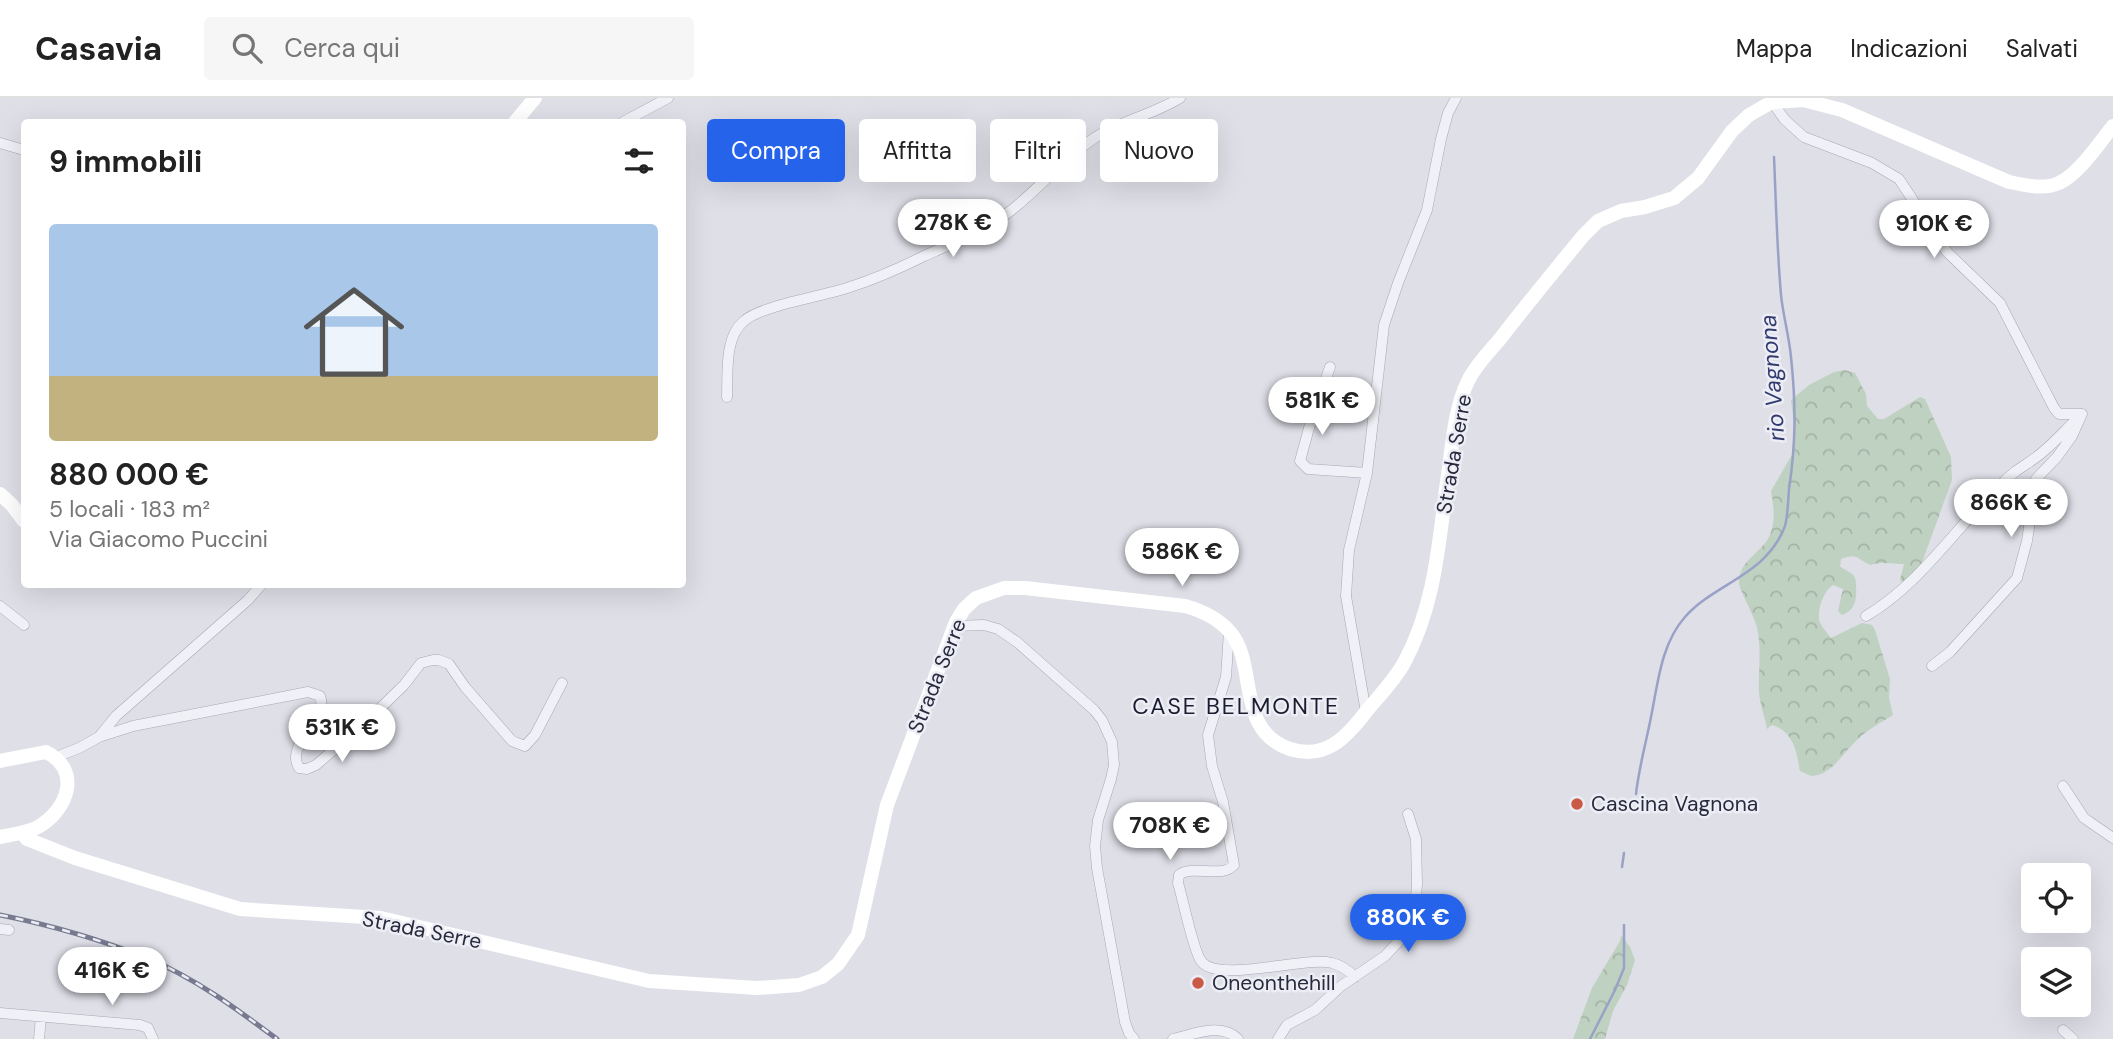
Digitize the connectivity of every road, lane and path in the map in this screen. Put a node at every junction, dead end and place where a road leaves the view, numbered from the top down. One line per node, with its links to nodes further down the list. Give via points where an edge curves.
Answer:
1 (535, 98): 6 (main road)
2 (668, 98): 7 (street)
3 (1180, 98): 12 (street, via 1091,140 996,220 849,288 746,319 731,347)
4 (1456, 98): 14 (street, via 1441,139 1427,210 1384,325)
5 (1772, 102): 8 (main road, via 1803,100 1842,110 2009,182 2032,187 2059,183 2082,165); 13 (street, via 1804,136 1899,178 1947,252 2000,303 2054,408 2059,414); 25 (main road, Strada Serre, via 1732,131 1698,178 1674,198 1598,221 1469,378 1458,407 1433,587 1403,665)
6 (518, 119)
7 (630, 119)
8 (2113, 126)
9 (0, 143): 10 (street)
10 (21, 149)
11 (1330, 367): 14 (street, via 1300,461 1308,469)
12 (727, 397)
13 (2082, 414): 19 (street, via 1993,492 1905,588); 23 (street, via 2072,436 2036,479 2017,578)
14 (1367, 473): 25 (street, via 1349,550 1346,596)
15 (0, 495): 16 (main road)
16 (21, 518)
17 (258, 588): 26 (street, via 116,716)
18 (0, 607): 20 (street)
19 (1866, 616)
20 (24, 625)
21 (955, 626): 22 (main road, Strada Serre, via 976,598 1016,587 1185,606 1207,612); 31 (main road, Strada Serre, via 887,805 858,934 838,964 799,985 757,988 649,981 380,918 240,909 75,858); 40 (street, via 984,625 1017,642 1089,705 1108,732 1114,765 1098,820 1096,857 1125,1022)
22 (1229, 631): 25 (main road, Strada Serre, via 1239,649 1253,710 1273,740 1307,752 1325,749 1341,741); 34 (street, via 1226,677 1208,735 1234,865 1228,870 1186,871 1178,878 1199,959 1210,968 1235,970 1318,961 1335,963)
23 (1932, 666)
24 (562, 683): 26 (street, via 535,736 525,746 512,741 449,664 439,660 421,663 366,722 307,769 299,768 295,755 321,710 322,700 313,692 134,726)
25 (1366, 712)
26 (99, 737): 27 (street)
27 (56, 757): 28 (main road, via 38,752); 31 (main road, via 68,776 63,801 46,822)
28 (0, 761)
29 (2063, 786): 33 (street, via 2084,818)
30 (1408, 814): 34 (street, via 1416,839 1415,910 1399,941)
31 (22, 833): 32 (main road)
32 (0, 837)
33 (2113, 838)
34 (1355, 977): 43 (street, via 1315,1010 1287,1024)
35 (0, 1013): 36 (street)
36 (41, 1017): 38 (street); 39 (street, via 140,1025 148,1028)
37 (2063, 1030): 44 (street)
38 (39, 1039)
39 (153, 1039)
40 (1134, 1039)
41 (1173, 1039): 42 (street, via 1212,1030 1230,1032)
42 (1238, 1039)
43 (1278, 1039)
44 (2073, 1039)

